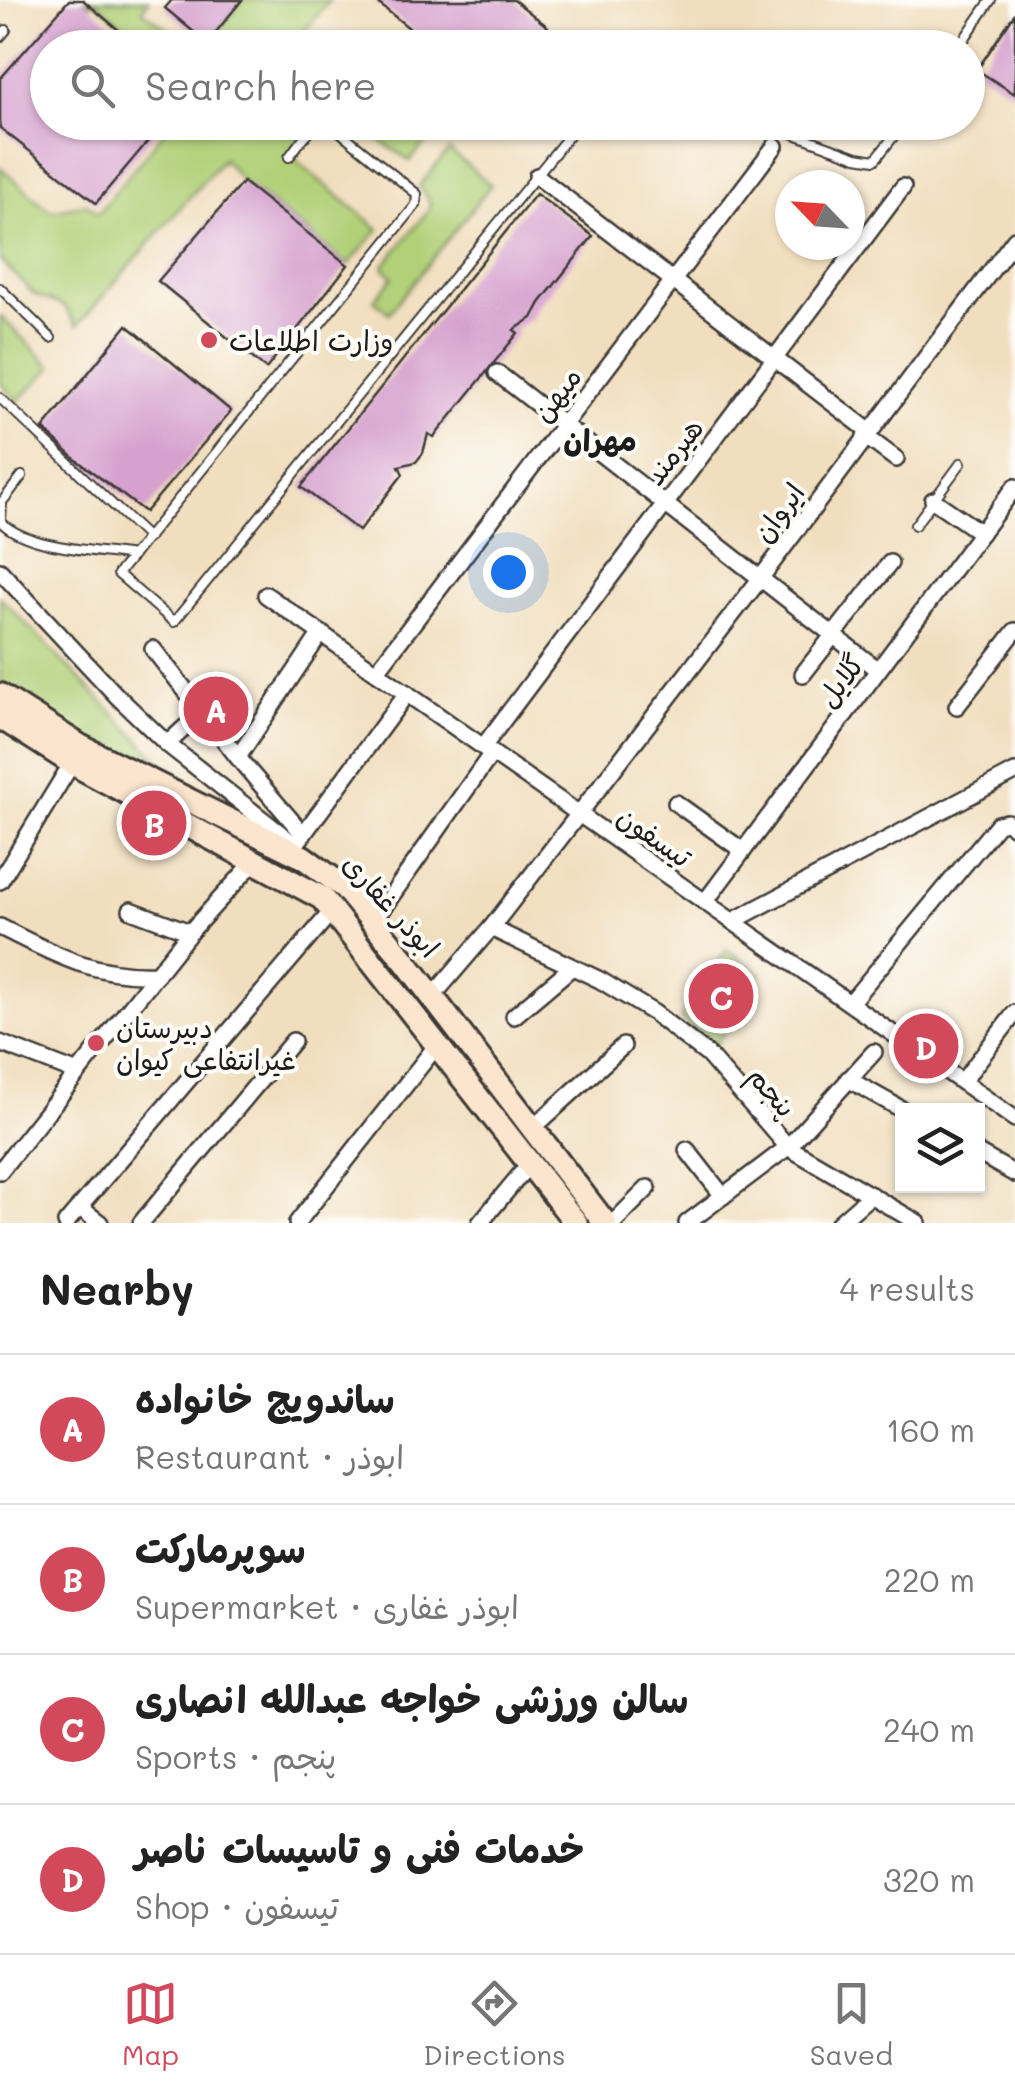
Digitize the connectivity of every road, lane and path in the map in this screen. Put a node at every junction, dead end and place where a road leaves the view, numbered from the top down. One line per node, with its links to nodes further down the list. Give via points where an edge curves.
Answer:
1 (992, 0): 2 (lane)
2 (971, 30)
3 (303, 140): 9 (lane)
4 (349, 140): 29 (lane, via 417,194 416,205)
5 (566, 140): 10 (lane)
6 (810, 140): 7 (lane, via 874,160)
7 (890, 140)
8 (775, 146): 13 (street, میهن)
9 (289, 158)
10 (537, 176): 13 (street); 30 (lane, via 174,622 118,574)
11 (903, 187): 16 (street, هیرمند)
12 (1015, 239): 20 (street, ایروان)
13 (673, 280): 16 (street); 19 (street, میهن)
14 (0, 288): 15 (lane)
15 (50, 338)
16 (776, 359): 20 (street); 26 (street, هیرمند)
17 (498, 373): 19 (street)
18 (0, 398): 29 (lane)
19 (562, 426): 26 (street); 40 (street, میهن)
20 (867, 433): 21 (street); 33 (street, ایروان)
21 (896, 460)
22 (961, 463): 25 (lane)
23 (22, 476): 30 (lane, via 2,502 1,522 8,529 38,541)
24 (1015, 487): 28 (street, گلایل)
25 (933, 500): 27 (lane); 28 (street)
26 (663, 504): 33 (street); 47 (street, هیرمند)
27 (916, 525)
28 (981, 533): 39 (street, گلایل)
29 (148, 538): 30 (lane)
30 (133, 556)
31 (890, 563): 37 (street)
32 (0, 571): 46 (street)
33 (760, 579): 37 (street); 52 (street, ایروان)
34 (266, 595): 36 (street, تیسفون)
35 (1015, 631): 43 (street)
36 (321, 634): 40 (street, تیسفون); 48 (street)
37 (834, 636): 39 (street); 41 (street)
38 (153, 649): 44 (street)
39 (878, 670): 55 (street, گلایل)
40 (376, 672): 42 (street, تیسفون)
41 (803, 674)
42 (407, 694): 47 (street, تیسفون); 54 (street)
43 (957, 706)
44 (202, 712): 46 (street); 48 (street)
45 (1, 714): 49 (main road, ابوذر غفاری); 54 (main road, ابوذر غفاری)
46 (168, 744): 54 (street)
47 (488, 750): 52 (street, تیسفون); 62 (street, هیرمند)
48 (238, 757): 54 (street)
49 (72, 763): 56 (main road, ابوذر غفاری); 57 (street)
50 (1015, 772): 61 (street)
51 (676, 804): 55 (street)
52 (578, 813): 58 (street, تیسفون); 64 (street, ایروان)
53 (1015, 827): 69 (street, via 998,824)
54 (290, 843): 56 (main road); 62 (main road, ابوذر غفاری)
55 (743, 851): 58 (street, گلایل)
56 (254, 862): 60 (main road, ابوذر غفاری, via 322,898); 65 (street)
57 (0, 881)
58 (705, 902): 61 (street, تیسفون)
59 (131, 910): 65 (street)
60 (332, 911): 74 (main road, ابوذر غفاری); 92 (street)
61 (732, 921): 69 (street, تیسفون)
62 (373, 922): 68 (main road, ابوذر غفاری)
63 (0, 927): 67 (street, via 77,965 124,976)
64 (490, 928): 66 (street, پنجم); 68 (street, ایروان)
65 (190, 932): 67 (street)
66 (572, 967): 71 (street); 83 (street, پنجم, via 654,1012 708,1054)
67 (156, 974): 77 (street)
68 (431, 998): 82 (main road, ابوذر غفاری)
69 (850, 1004): 79 (street, تیسفون)
70 (1015, 1014): 79 (street)
71 (514, 1016)
72 (293, 1041): 95 (street)
73 (0, 1043): 77 (street)
74 (438, 1045): 86 (main road, ابوذر غفاری); 96 (street)
75 (623, 1046): 82 (street)
76 (874, 1052): 78 (street)
77 (78, 1073): 87 (street)
78 (848, 1079): 80 (street); 83 (street)
79 (962, 1082): 81 (street, تیسفون)
80 (895, 1105)
81 (1015, 1119)
82 (532, 1128): 99 (main road, ابوذر غفاری)
83 (788, 1147): 90 (street, پنجم); 91 (street)
84 (687, 1150): 91 (street)
85 (985, 1157): 88 (street)
86 (530, 1163): 97 (street); 98 (main road, ابوذر غفاری)
87 (0, 1171)
88 (1015, 1174)
89 (648, 1188): 100 (street)
90 (871, 1195): 102 (street); 103 (street, پنجم)
91 (723, 1196): 101 (street)
92 (79, 1207): 93 (street); 94 (street)
93 (66, 1223)
94 (100, 1223)
95 (141, 1223)
96 (298, 1223)
97 (480, 1223)
98 (576, 1223)
99 (604, 1223)
100 (613, 1223)
101 (687, 1223)
102 (839, 1223)
103 (918, 1223)

